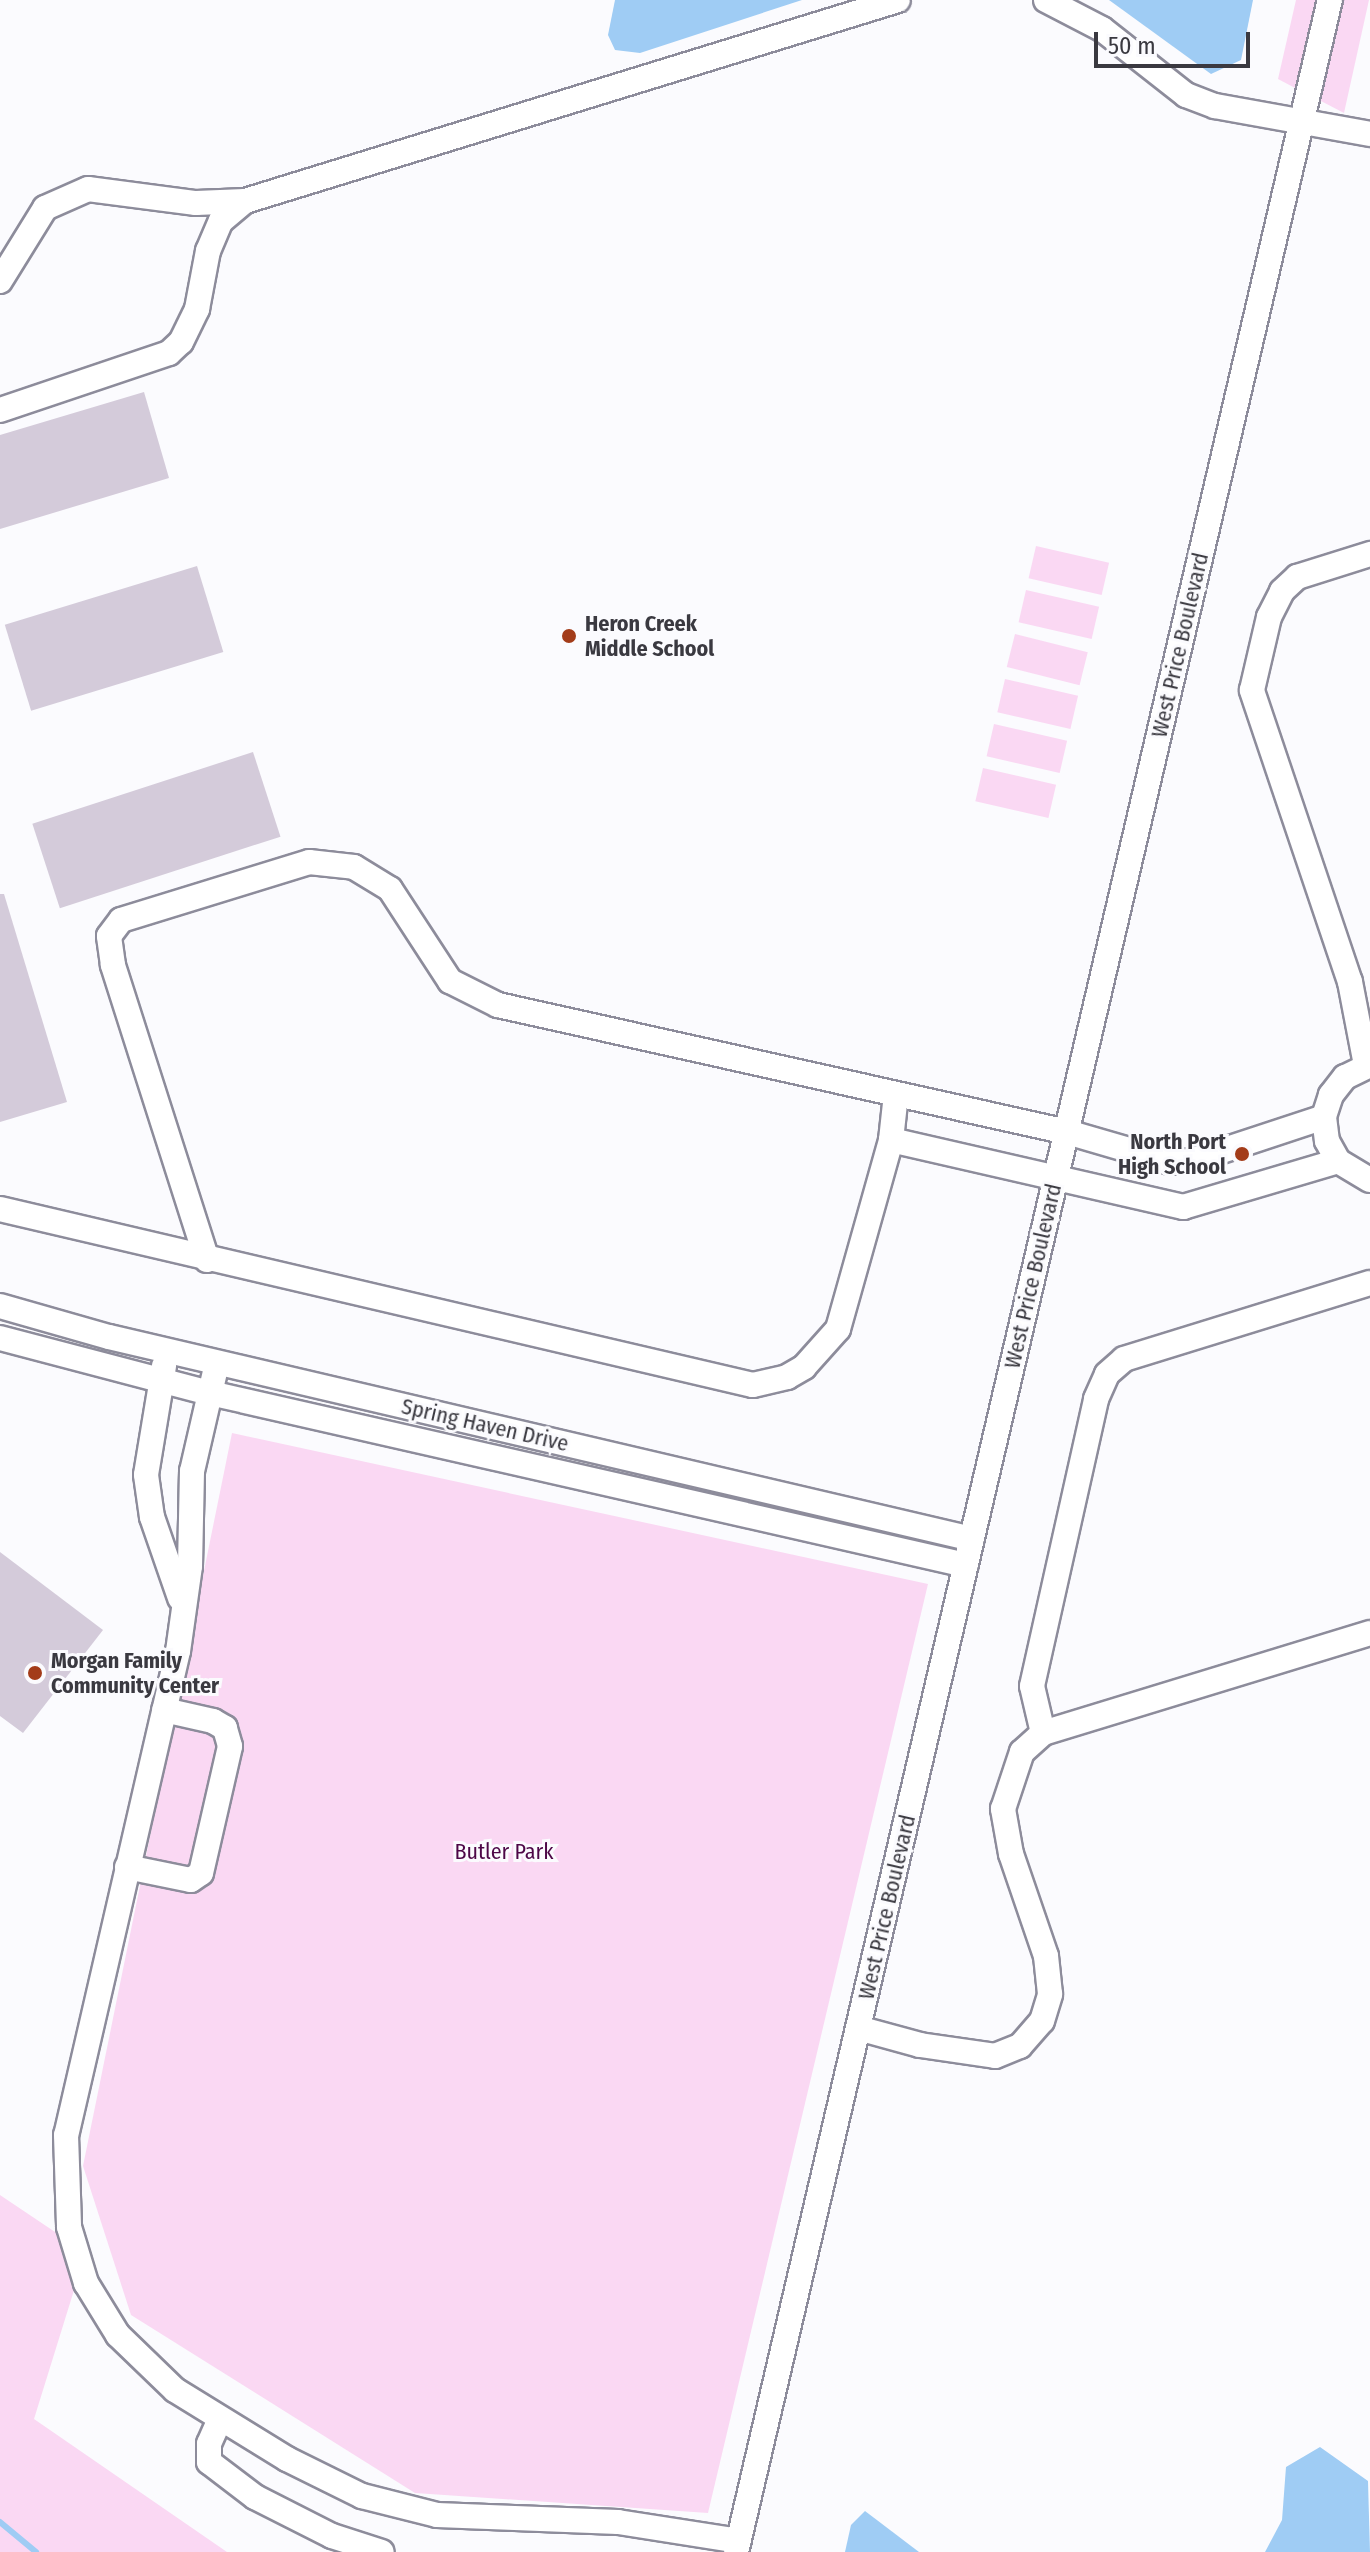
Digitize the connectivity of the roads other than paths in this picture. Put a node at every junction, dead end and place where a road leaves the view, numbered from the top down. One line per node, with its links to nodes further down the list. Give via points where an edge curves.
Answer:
1 (898, 0): 6 (street)
2 (1046, 0): 4 (street, via 1102,29 1186,95 1215,106)
3 (1330, 0): 4 (street, West Price Boulevard)
4 (1302, 119): 5 (street); 14 (street, West Price Boulevard)
5 (1370, 134)
6 (245, 201): 7 (street, via 196,203 88,189 45,208); 8 (street, via 221,221 208,251 197,309 181,342 169,353)
7 (0, 281)
8 (0, 410)
9 (1370, 554): 10 (street, via 1297,577 1282,591 1269,617 1252,690)
10 (1360, 978): 11 (street)
11 (1368, 1065): 13 (street, via 1338,1086)
12 (896, 1094): 14 (street); 15 (street); 22 (street, via 498,1005 450,981 400,901 372,876 330,861 287,867 121,920 109,936 113,965)
13 (1324, 1117): 16 (street); 17 (street, via 1327,1141)
14 (1067, 1132): 16 (street, via 1170,1162); 19 (street, West Price Boulevard)
15 (891, 1140): 19 (street); 22 (street, via 838,1329 816,1359 772,1382 735,1382)
16 (1191, 1161): 20 (street)
17 (1338, 1161): 18 (street); 20 (street)
18 (1370, 1180)
19 (1055, 1182): 20 (street, via 1159,1205); 30 (street, West Price Boulevard)
20 (1202, 1202)
21 (0, 1209): 22 (street)
22 (207, 1260)
23 (1370, 1283): 35 (street, via 1124,1359 1107,1374 1096,1399 1032,1686)
24 (0, 1306): 26 (street, Spring Haven Drive)
25 (0, 1338): 28 (street, Spring Haven Drive)
26 (167, 1351): 27 (street, Spring Haven Drive); 28 (street)
27 (217, 1363): 29 (street); 30 (street, Spring Haven Drive)
28 (161, 1381): 29 (street, Spring Haven Drive); 32 (street, via 148,1450 148,1497)
29 (210, 1393): 31 (street, Spring Haven Drive); 32 (street, via 192,1471)
30 (972, 1539): 31 (street, West Price Boulevard)
31 (966, 1565): 37 (street, West Price Boulevard)
32 (183, 1616): 34 (street)
33 (1370, 1633): 35 (street)
34 (164, 1710): 36 (street); 36 (street, via 213,1721 225,1728 230,1746 201,1873 191,1880)
35 (1043, 1733): 37 (street, via 1022,1752 1003,1809 1011,1854 1046,1956 1050,1994 1042,2021 1020,2046 995,2056 920,2045)
36 (127, 1867): 38 (street, via 66,2135 69,2227 86,2283 118,2335 175,2390)
37 (858, 2028): 40 (street, West Price Boulevard)
38 (220, 2419): 39 (street, via 332,2482 415,2512 618,2522); 41 (street, via 209,2444 209,2462 255,2497 332,2536)
39 (668, 2530): 40 (street); 42 (street)
40 (738, 2546)
41 (382, 2552)
42 (654, 2552)

